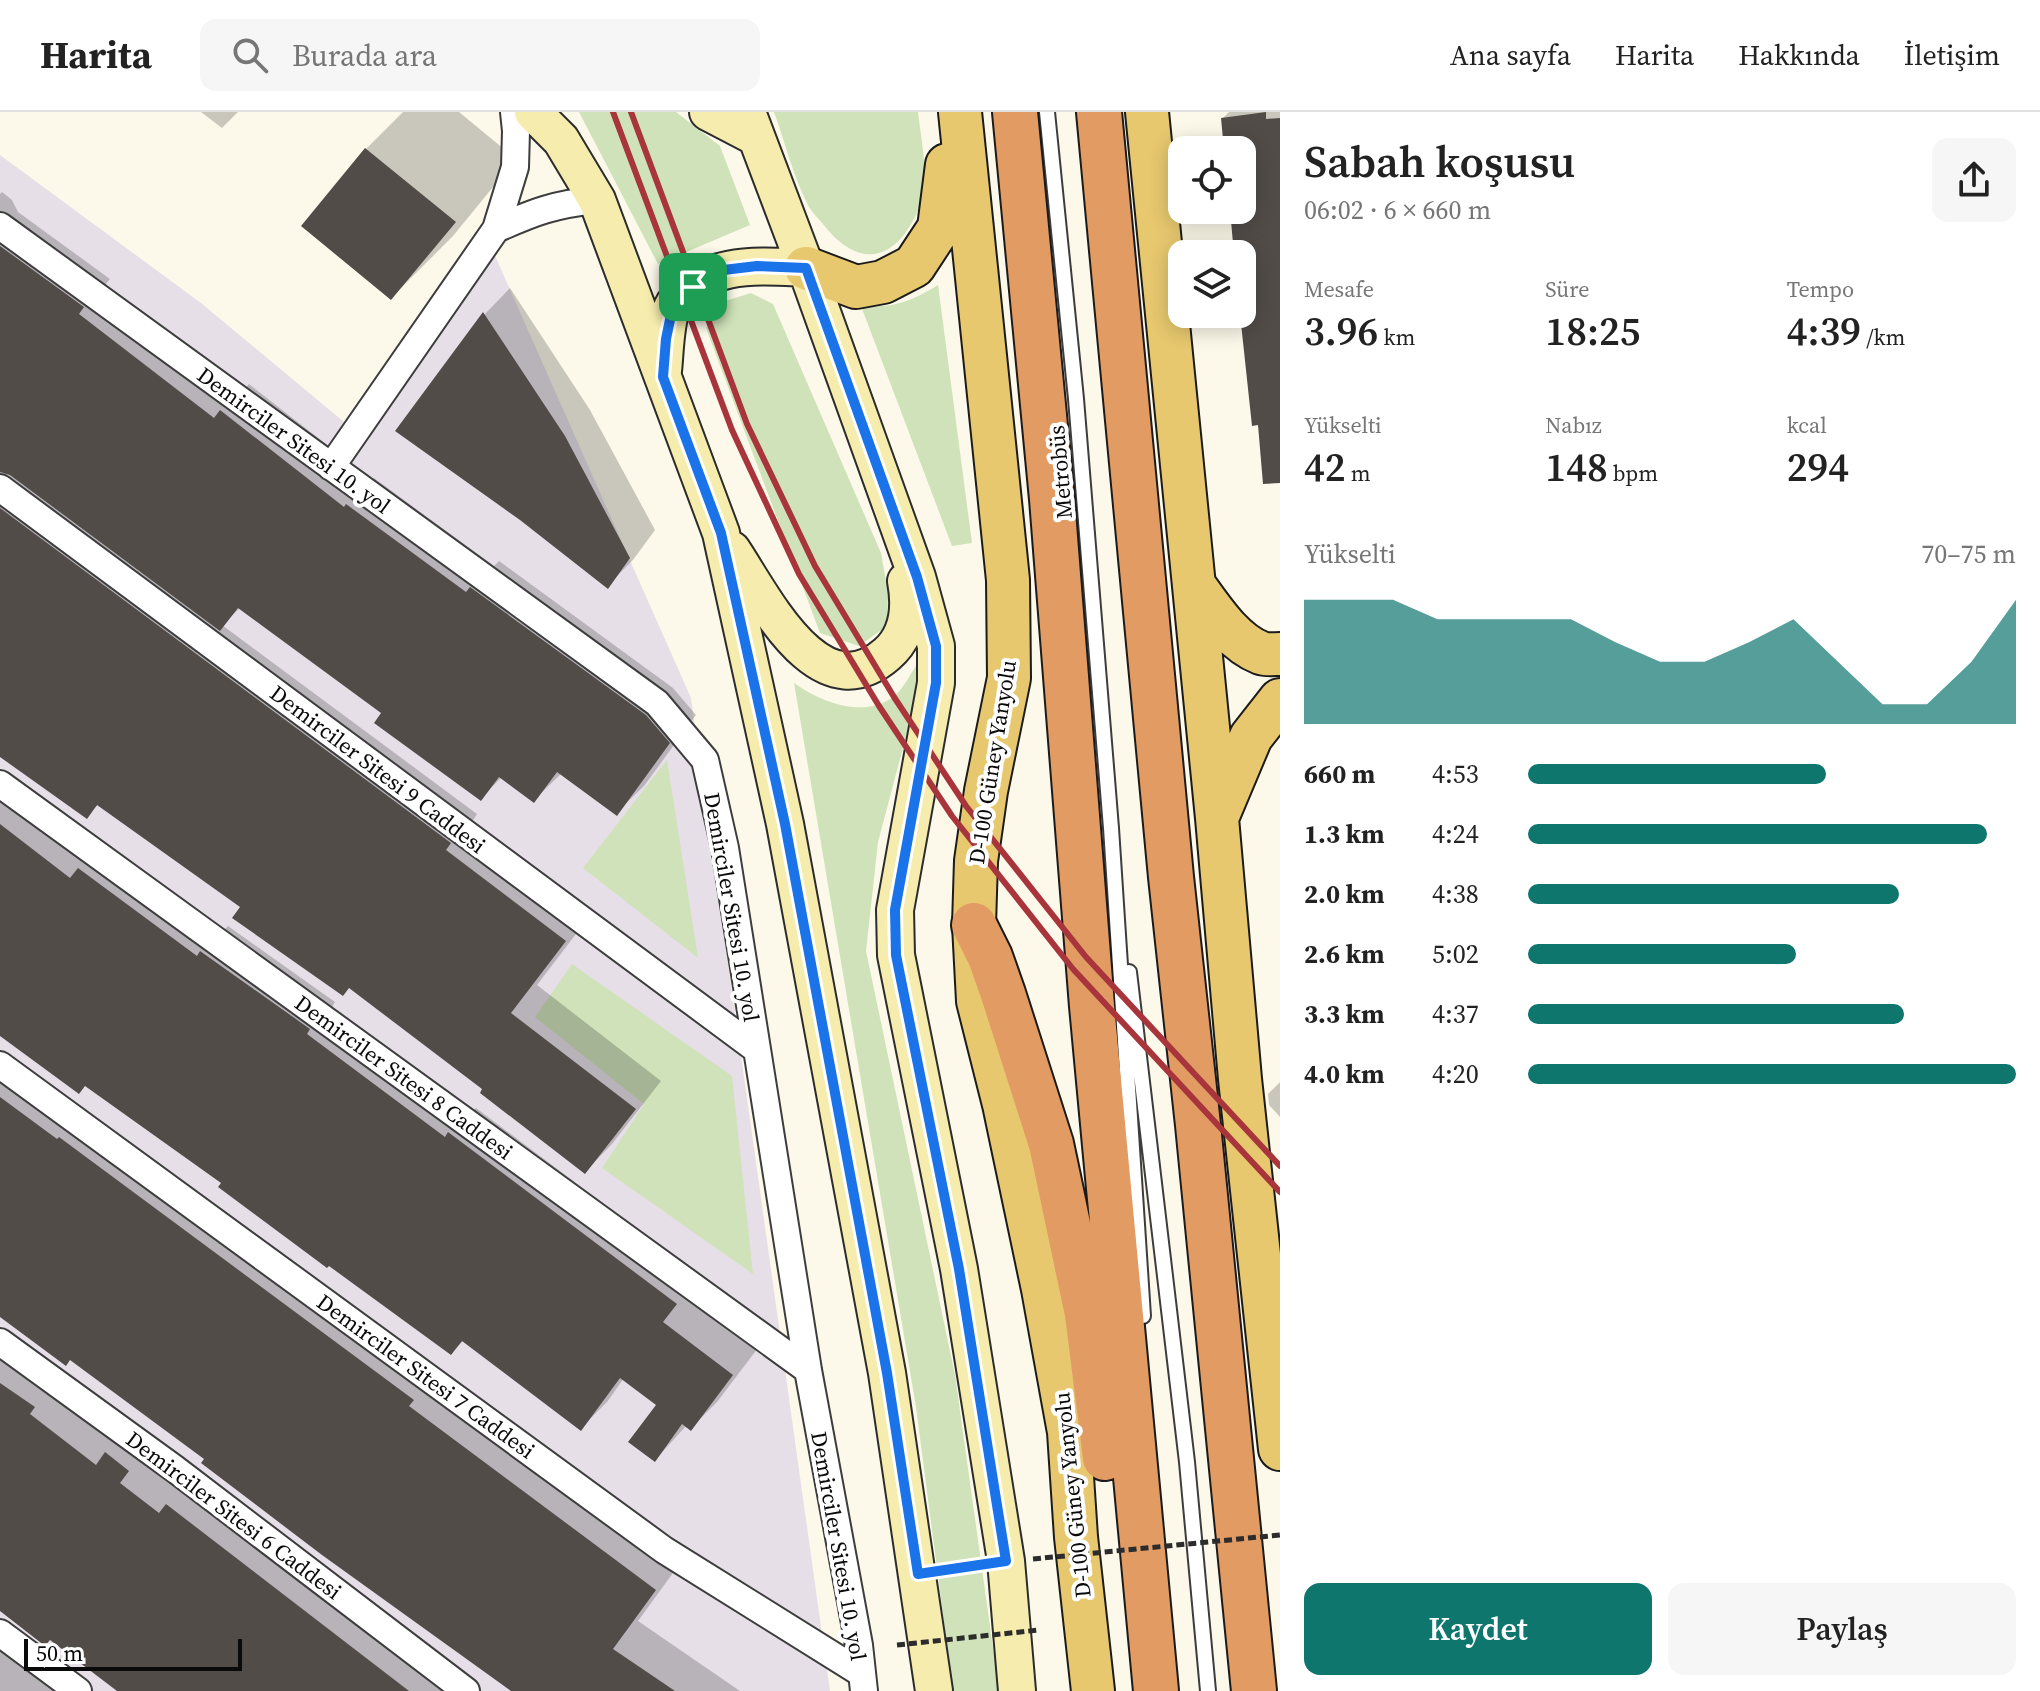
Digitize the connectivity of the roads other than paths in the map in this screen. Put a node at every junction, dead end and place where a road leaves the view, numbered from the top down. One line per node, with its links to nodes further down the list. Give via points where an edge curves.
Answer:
1 (514, 112): 13 (street, via 515,167)
2 (533, 112): 11 (main road, via 561,140)
3 (708, 112): 10 (main road)
4 (953, 112): 14 (main road, via 939,228 914,266 883,282 856,287)
5 (960, 112): 26 (main road, D-100 Güney Yanyolu, via 1010,630 1009,678 976,861)
6 (1015, 112): 34 (highway)
7 (1047, 112): 25 (lane, Metrobüs)
8 (1099, 112): 42 (highway)
9 (1147, 112): 20 (main road)
10 (752, 125): 14 (main road)
11 (597, 200): 13 (street, via 561,203); 15 (main road)
12 (0, 226): 16 (street, Demirciler Sitesi 10. yol)
13 (496, 229): 16 (street)
14 (806, 268): 15 (main road, via 715,271 693,287 673,305); 18 (main road)
15 (663, 377): 19 (main road)
16 (331, 467): 27 (street, Demirciler Sitesi 10. yol, via 657,703 705,760 725,848)
17 (0, 488): 27 (street, Demirciler Sitesi 9 Caddesi)
18 (894, 520): 19 (main road, via 909,598 907,627 879,661 849,671 830,668 806,654); 39 (main road, via 936,646 936,683 895,910 896,955 1020,1560)
19 (721, 533): 38 (main road, via 785,824 887,1373)
20 (1194, 585): 21 (main road, via 1246,644 1263,654); 24 (main road)
21 (1280, 654)
22 (1280, 700): 24 (main road, via 1251,737)
23 (0, 784): 31 (street, Demirciler Sitesi 8 Caddesi)
24 (1217, 818): 32 (main road)
25 (1111, 828): 29 (lane); 41 (lane, via 1185,1447)
26 (974, 925): 34 (highway, via 999,981 1051,1144 1087,1314 1131,1613); 40 (main road, D-100 Güney Yanyolu, via 978,1001 1004,1104 1069,1432)
27 (756, 1049): 31 (street, Demirciler Sitesi 10. yol)
28 (0, 1065): 35 (street, Demirciler Sitesi 7 Caddesi, via 664,1550)
29 (1144, 1336)
30 (0, 1342): 37 (street, Demirciler Sitesi 6 Caddesi)
31 (808, 1370): 35 (street, Demirciler Sitesi 10. yol)
32 (1280, 1449)
33 (0, 1633): 36 (street)
34 (1154, 1674)
35 (862, 1682)
36 (78, 1691)
37 (466, 1691)
38 (934, 1691)
39 (1017, 1691)
40 (1093, 1691)
41 (1208, 1691)
42 (1254, 1691)

